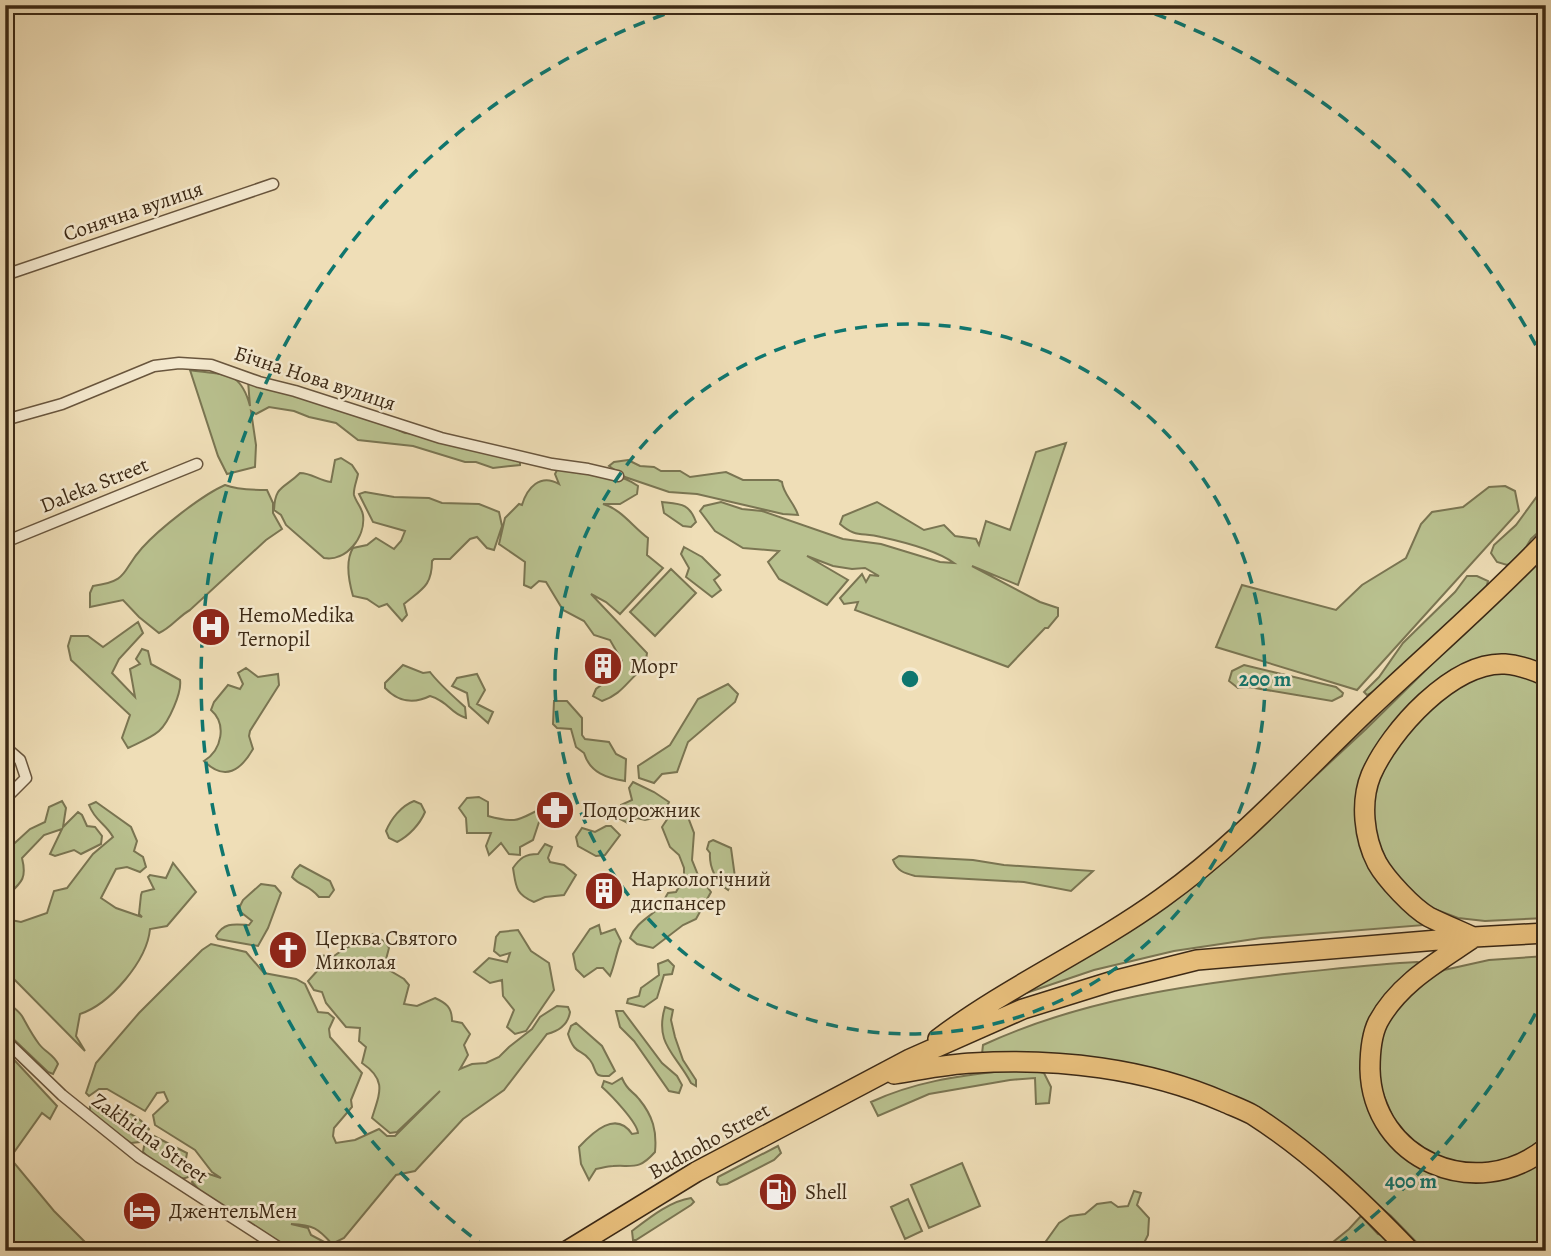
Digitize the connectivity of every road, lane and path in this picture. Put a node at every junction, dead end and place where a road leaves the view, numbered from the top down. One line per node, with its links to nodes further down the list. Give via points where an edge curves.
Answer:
1 (273, 184): 2 (street, Сонячна вулиця)
2 (5, 275)
3 (5, 420): 5 (street, Бічна Нова вулиця, via 62,404 154,366 211,365 441,438)
4 (197, 464): 7 (street, Daleka Street)
5 (618, 476)
6 (1546, 541): 14 (highway, via 1215,856 1163,898 965,1018)
7 (5, 542)
8 (1546, 676): 12 (highway, via 1503,664 1457,677 1408,720 1370,776 1364,810 1367,837 1378,864 1426,915)
9 (5, 747): 10 (street, via 20,761 26,778)
10 (5, 799)
11 (1546, 933): 12 (highway)
12 (1474, 937): 14 (highway, via 1197,960 1023,1009); 16 (highway, via 1406,984 1377,1024 1370,1065 1377,1106 1402,1143 1437,1167 1457,1172 1493,1172)
13 (5, 1040): 17 (street, Zakhidna Street, via 70,1102 139,1157)
14 (910, 1059): 15 (highway, Budnoho Street)
15 (876, 1077): 18 (highway, Budnoho Street, via 696,1172); 19 (highway, via 972,1063 1087,1065 1200,1091 1251,1114 1302,1150)
16 (1546, 1148)
17 (284, 1251)
18 (567, 1251)
19 (1410, 1251)

